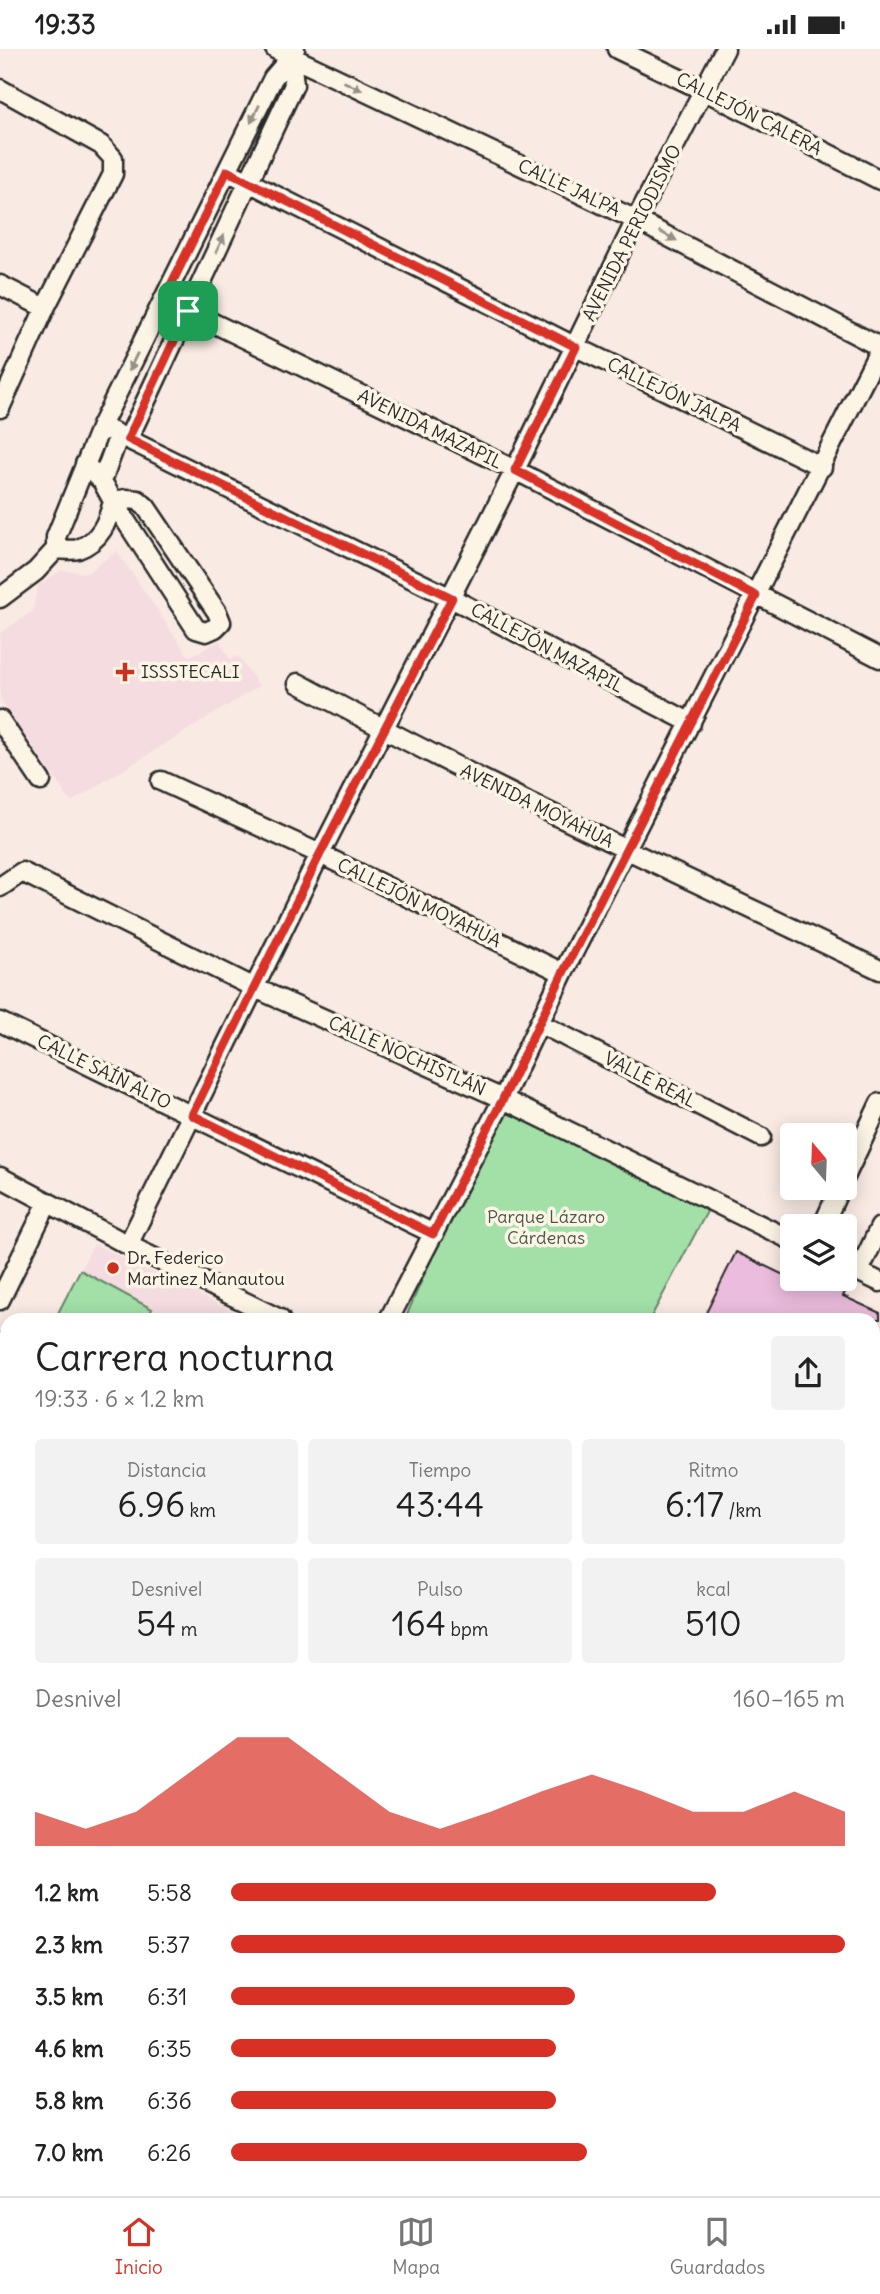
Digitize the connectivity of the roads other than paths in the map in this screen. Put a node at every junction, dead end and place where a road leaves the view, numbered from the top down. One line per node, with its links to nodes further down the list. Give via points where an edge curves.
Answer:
1 (617, 49): 5 (street, CALLEJÓN CALERA)
2 (725, 49): 5 (street, AVENIDA PERIODISMO)
3 (287, 52): 6 (street, one-way to 6); 8 (street, via 294,85); 9 (street, CALLE JALPA, one-way to 9)
4 (0, 89): 12 (street, via 102,145 113,158 113,174)
5 (705, 90): 7 (street, CALLEJÓN CALERA); 9 (street, AVENIDA PERIODISMO)
6 (227, 171): 8 (street, CALLEJÓN JALPA); 11 (street)
7 (880, 180)
8 (249, 182): 13 (street, one-way to 8); 14 (street, CALLEJÓN JALPA)
9 (636, 220): 14 (street, AVENIDA PERIODISMO); 15 (street, CALLE JALPA, one-way to 15)
10 (0, 285): 12 (street)
11 (164, 299): 13 (street, AVENIDA MAZAPIL); 17 (street, one-way to 17)
12 (45, 308): 16 (street)
13 (188, 311): 18 (street); 21 (street, AVENIDA MAZAPIL)
14 (576, 347): 20 (street, CALLEJÓN JALPA); 21 (street, AVENIDA PERIODISMO)
15 (880, 348): 20 (street)
16 (0, 408)
17 (101, 426): 18 (street, CALLEJÓN MAZAPIL); 19 (street)
18 (124, 437): 22 (street); 27 (street, CALLEJÓN MAZAPIL)
19 (86, 464): 22 (street); 24 (street, via 56,537)
20 (821, 467): 25 (street)
21 (515, 470): 25 (street, AVENIDA MAZAPIL); 27 (street, AVENIDA PERIODISMO)
22 (102, 481): 23 (street)
23 (113, 501): 23 (street, via 196,629 206,632 215,628 220,622 218,612 146,507 138,501); 24 (street, via 109,521 99,535 77,549)
24 (56, 549): 26 (street)
25 (756, 596): 28 (street, AVENIDA MAZAPIL); 31 (street)
26 (0, 598)
27 (452, 598): 31 (street, CALLEJÓN MAZAPIL); 32 (street, AVENIDA PERIODISMO)
28 (880, 658)
29 (298, 683): 32 (street, AVENIDA MOYAHUA)
30 (0, 720): 33 (street)
31 (691, 723): 35 (street)
32 (384, 730): 35 (street, AVENIDA MOYAHUA); 36 (street, AVENIDA PERIODISMO)
33 (41, 781)
34 (161, 781): 36 (street, CALLEJÓN MOYAHUA)
35 (626, 851): 38 (street, AVENIDA MOYAHUA); 39 (street)
36 (320, 854): 39 (street, CALLEJÓN MOYAHUA); 40 (street, AVENIDA PERIODISMO)
37 (0, 887): 40 (street, CALLE NOCHISTLÁN, via 22,871)
38 (880, 970)
39 (563, 973): 42 (street)
40 (255, 988): 43 (street, CALLE NOCHISTLÁN); 45 (street, AVENIDA PERIODISMO)
41 (0, 1022): 45 (street, CALLE SAÍN ALTO)
42 (539, 1023): 43 (street); 46 (street, VALLE REAL)
43 (503, 1099): 50 (street); 51 (street, CALLE NOCHISTLÁN)
44 (880, 1103): 47 (street)
45 (192, 1115): 50 (street, CALLE SAÍN ALTO); 53 (street, AVENIDA PERIODISMO)
46 (761, 1137)
47 (858, 1150)
48 (0, 1178): 49 (street)
49 (48, 1202): 53 (street); 57 (street)
50 (433, 1234): 59 (street)
51 (780, 1235)
52 (877, 1239): 54 (street)
53 (128, 1245): 58 (street)
54 (857, 1262)
55 (857, 1270): 56 (street)
56 (880, 1282)
57 (0, 1300)
58 (268, 1313)
59 (391, 1313)

